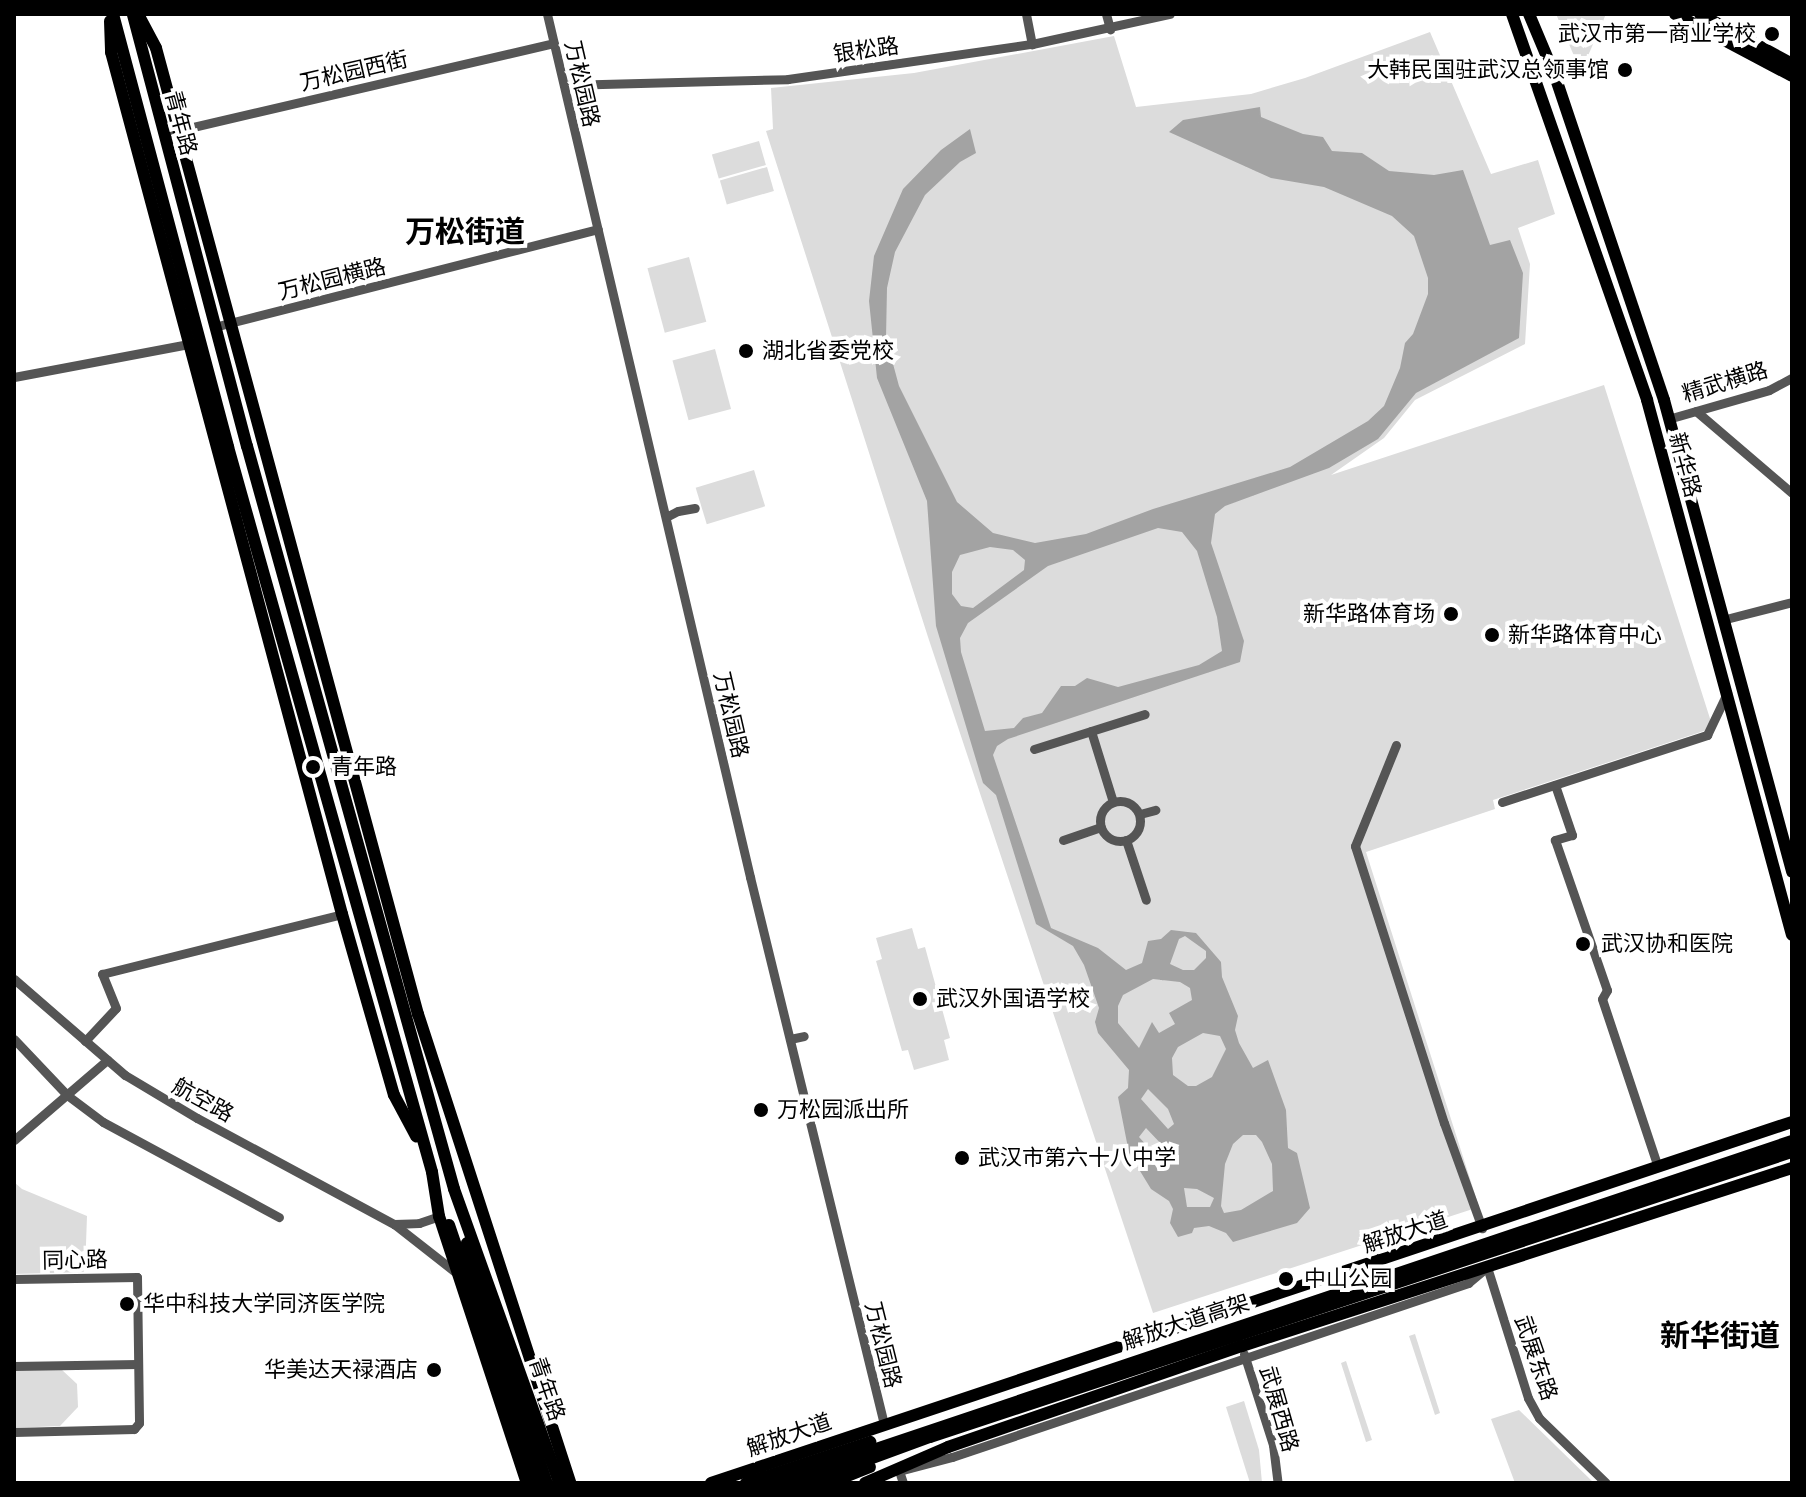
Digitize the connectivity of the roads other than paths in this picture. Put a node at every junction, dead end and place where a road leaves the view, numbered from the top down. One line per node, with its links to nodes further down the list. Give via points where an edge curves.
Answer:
1 (112, 14): 20 (main road, 青年路); 23 (main road, via 111,52)
2 (135, 14): 17 (main road, via 156,48); 18 (main road, 青年路)
3 (547, 14): 12 (street, 万松园路)
4 (1026, 14): 13 (street)
5 (1106, 14): 11 (street)
6 (1170, 14): 11 (street, 银松路)
7 (1512, 14): 41 (main road, 新华路, via 1647,400)
8 (1529, 14): 30 (main road, 新华路)
9 (1675, 14): 15 (main road)
10 (1700, 14): 14 (main road)
11 (1110, 29): 13 (street, 银松路)
12 (554, 43): 16 (street, 万松园路); 17 (street, 万松园西街)
13 (1032, 44): 16 (street, 银松路, via 788,79)
14 (1792, 64)
15 (1792, 76)
16 (564, 85): 21 (street, 万松园路)
17 (178, 130): 18 (street, 万松园西街); 22 (main road)
18 (163, 134): 19 (main road, 青年路)
19 (176, 183): 22 (main road); 25 (main road, 青年路)
20 (161, 188): 23 (main road); 26 (main road, 青年路)
21 (598, 229): 24 (street, 万松园横路); 33 (street, 万松园路)
22 (216, 270): 24 (main road)
23 (171, 281): 26 (main road)
24 (230, 323): 25 (street, 万松园横路); 35 (main road)
25 (214, 327): 39 (main road, 青年路)
26 (195, 343): 27 (street); 34 (main road, 青年路); 38 (main road)
27 (14, 377)
28 (1792, 378): 29 (street, 精武横路)
29 (1696, 411): 30 (street, 精武横路); 31 (street)
30 (1668, 419): 37 (main road, 新华路)
31 (1792, 493)
32 (695, 508): 33 (street)
33 (666, 517): 65 (street, 万松园路)
34 (256, 539): 38 (main road); 45 (main road, 青年路)
35 (305, 595): 39 (main road); 62 (main road)
36 (1792, 602): 37 (street)
37 (1722, 620): 55 (main road, 新华路)
38 (265, 630): 40 (main road)
39 (310, 670): 68 (main road, 青年路)
40 (278, 679): 45 (main road); 57 (main road)
41 (1727, 693): 47 (street, via 1707,735); 59 (main road, 新华路)
42 (1145, 714): 43 (street)
43 (1091, 731): 46 (street); 48 (street)
44 (1396, 745): 82 (street, via 1355,846)
45 (314, 748): 61 (main road, 青年路)
46 (1034, 749)
47 (1555, 785): 49 (street); 75 (street, via 1572,835 1555,840 1607,990 1602,999)
48 (1113, 802): 51 (street, via 1126,801); 52 (street, via 1104,809)
49 (1502, 802)
50 (1155, 810): 51 (street)
51 (1140, 814): 54 (street, via 1140,827)
52 (1101, 827): 53 (street); 54 (street, via 1108,837)
53 (1063, 840)
54 (1126, 840): 56 (street)
55 (1792, 872)
56 (1146, 900)
57 (342, 914): 58 (main road); 66 (street, via 102,974 116,1008)
58 (346, 931): 61 (main road); 74 (main road, via 394,1095)
59 (1792, 935)
60 (14, 979): 66 (street, 航空路)
61 (379, 984): 74 (main road, 青年路)
62 (415, 1003): 68 (main road); 98 (main road)
63 (804, 1036): 65 (street)
64 (14, 1039): 69 (street)
65 (790, 1039): 90 (street, 万松园路)
66 (85, 1041): 67 (street, 航空路)
67 (107, 1060): 69 (street); 81 (street, 航空路, via 186,1112)
68 (422, 1077): 78 (main road, 青年路)
69 (67, 1095): 71 (street); 80 (street, via 103,1122)
70 (1789, 1123): 75 (main road, 解放大道)
71 (14, 1140)
72 (1792, 1141): 92 (main road, 解放大道高架)
73 (1792, 1152): 92 (main road, 解放大道高架)
74 (428, 1158): 77 (main road, 青年路)
75 (1658, 1167): 82 (main road, 解放大道)
76 (1792, 1168): 83 (main road)
77 (432, 1172): 79 (main road, 青年路); 85 (main road)
78 (454, 1189): 85 (main road); 97 (main road, 青年路)
79 (439, 1216): 81 (street); 84 (main road, 青年路)
80 (279, 1217)
81 (394, 1224): 84 (street, 航空路)
82 (1482, 1228): 90 (main road, 解放大道)
83 (1487, 1267): 87 (main road); 106 (street, 武展东路, via 1539,1418)
84 (454, 1271): 94 (main road, 青年路)
85 (472, 1277): 95 (main road); 96 (main road)
86 (14, 1279): 88 (street, 同心路, via 137,1277)
87 (1243, 1351): 93 (main road, via 948,1447); 105 (street, 武展西路, via 1273,1445)
88 (138, 1364): 89 (street); 91 (street, via 139,1423 134,1429)
89 (14, 1366)
90 (884, 1424): 99 (main road, 解放大道)
91 (14, 1432)
92 (929, 1433): 100 (main road, via 848,1447); 101 (main road, 解放大道高架); 102 (main road, 解放大道高架); 103 (main road)
93 (901, 1477): 104 (main road)
94 (527, 1483)
95 (537, 1483)
96 (547, 1483)
97 (559, 1483)
98 (570, 1483)
99 (711, 1483)
100 (746, 1483)
101 (775, 1483)
102 (804, 1483)
103 (830, 1483)
104 (865, 1483)
105 (1278, 1483)
106 (1606, 1483)

